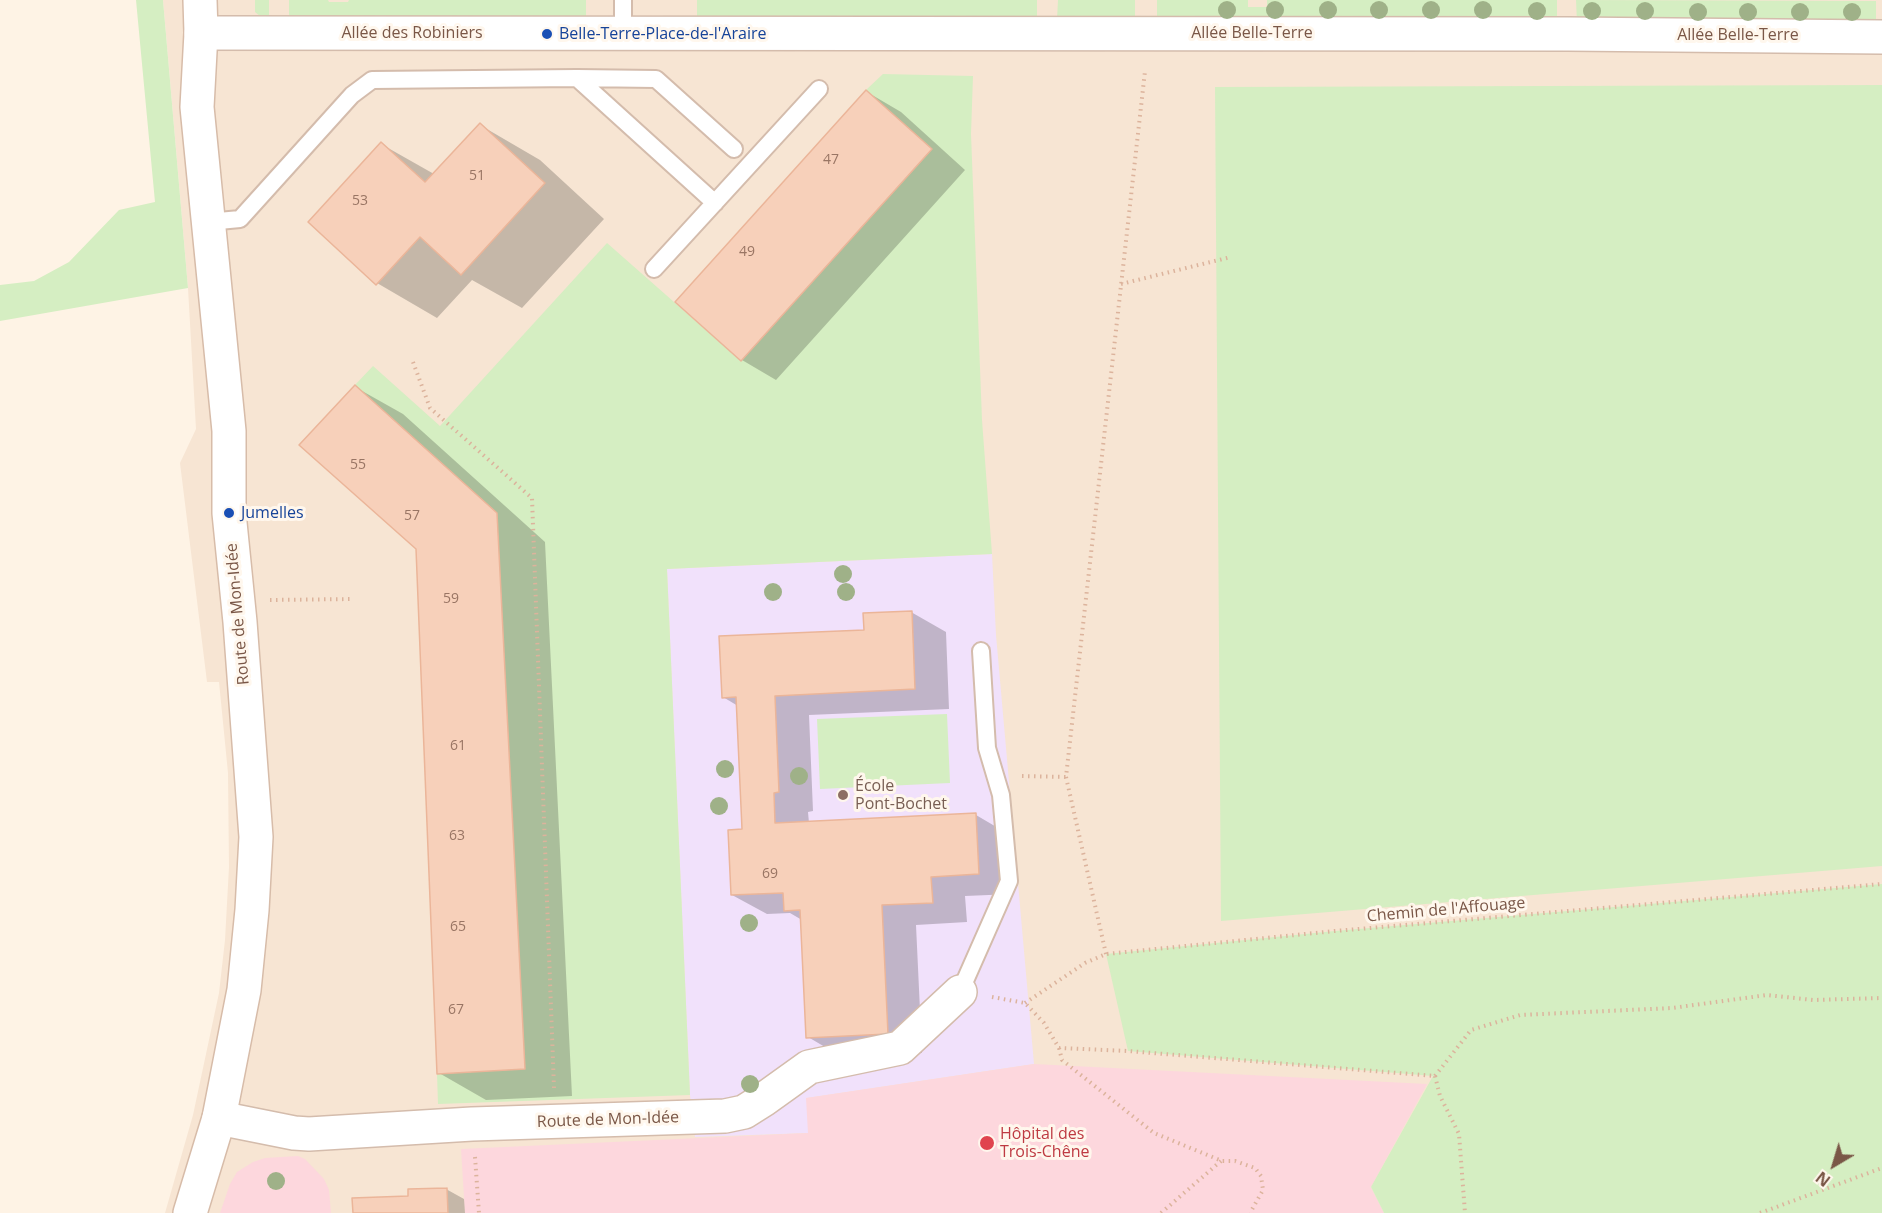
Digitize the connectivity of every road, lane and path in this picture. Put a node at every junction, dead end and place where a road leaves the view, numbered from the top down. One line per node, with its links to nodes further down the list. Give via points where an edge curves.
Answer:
1 (200, 0): 3 (street, Route de Mon-Idée)
2 (623, 0): 4 (lane)
3 (201, 33): 4 (street, Allée des Robiniers); 11 (street, Route de Mon-Idée, via 197,107)
4 (623, 34): 5 (street, Allée Belle-Terre)
5 (1882, 36)
6 (1145, 71): 14 (path)
7 (576, 78): 9 (lane, via 656,79); 10 (lane); 11 (lane, via 372,80 352,95 240,219)
8 (819, 89): 10 (lane)
9 (734, 149)
10 (715, 203): 13 (lane)
11 (208, 222): 27 (street, Route de Mon-Idée, via 229,430 229,513 256,837 244,990)
12 (1231, 257): 14 (path)
13 (654, 269)
14 (1121, 284): 20 (path)
15 (413, 362): 28 (path, via 430,408 532,498)
16 (354, 599): 17 (path)
17 (267, 600)
18 (981, 651): 19 (lane, via 987,748)
19 (995, 775): 20 (path); 23 (lane, via 1001,795 1009,881)
20 (1066, 777): 22 (path)
21 (1882, 884): 22 (path, Chemin de l'Affouage)
22 (1106, 954): 25 (path, Chemin de l'Affouage, via 1085,963 1025,1003 1044,1023)
23 (960, 992): 28 (street, Route de Mon-Idée, via 900,1048 809,1066 744,1112)
24 (1882, 998): 26 (path, via 1813,1000 1767,995 1672,1008 1520,1015 1471,1030)
25 (1059, 1048): 26 (path); 30 (path, via 1062,1060 1154,1133)
26 (1435, 1076): 36 (path, via 1440,1096 1459,1134)
27 (219, 1118): 29 (street, Route de Mon-Idée, via 294,1133); 32 (street, Route de Mon-Idée)
28 (555, 1122): 29 (street, Route de Mon-Idée)
29 (472, 1124): 33 (path)
30 (1222, 1161): 34 (path); 35 (path, via 1246,1163 1261,1176 1263,1190)
31 (1882, 1168): 37 (path)
32 (190, 1213)
33 (479, 1213)
34 (1161, 1213)
35 (1250, 1213)
36 (1465, 1213)
37 (1760, 1213)

